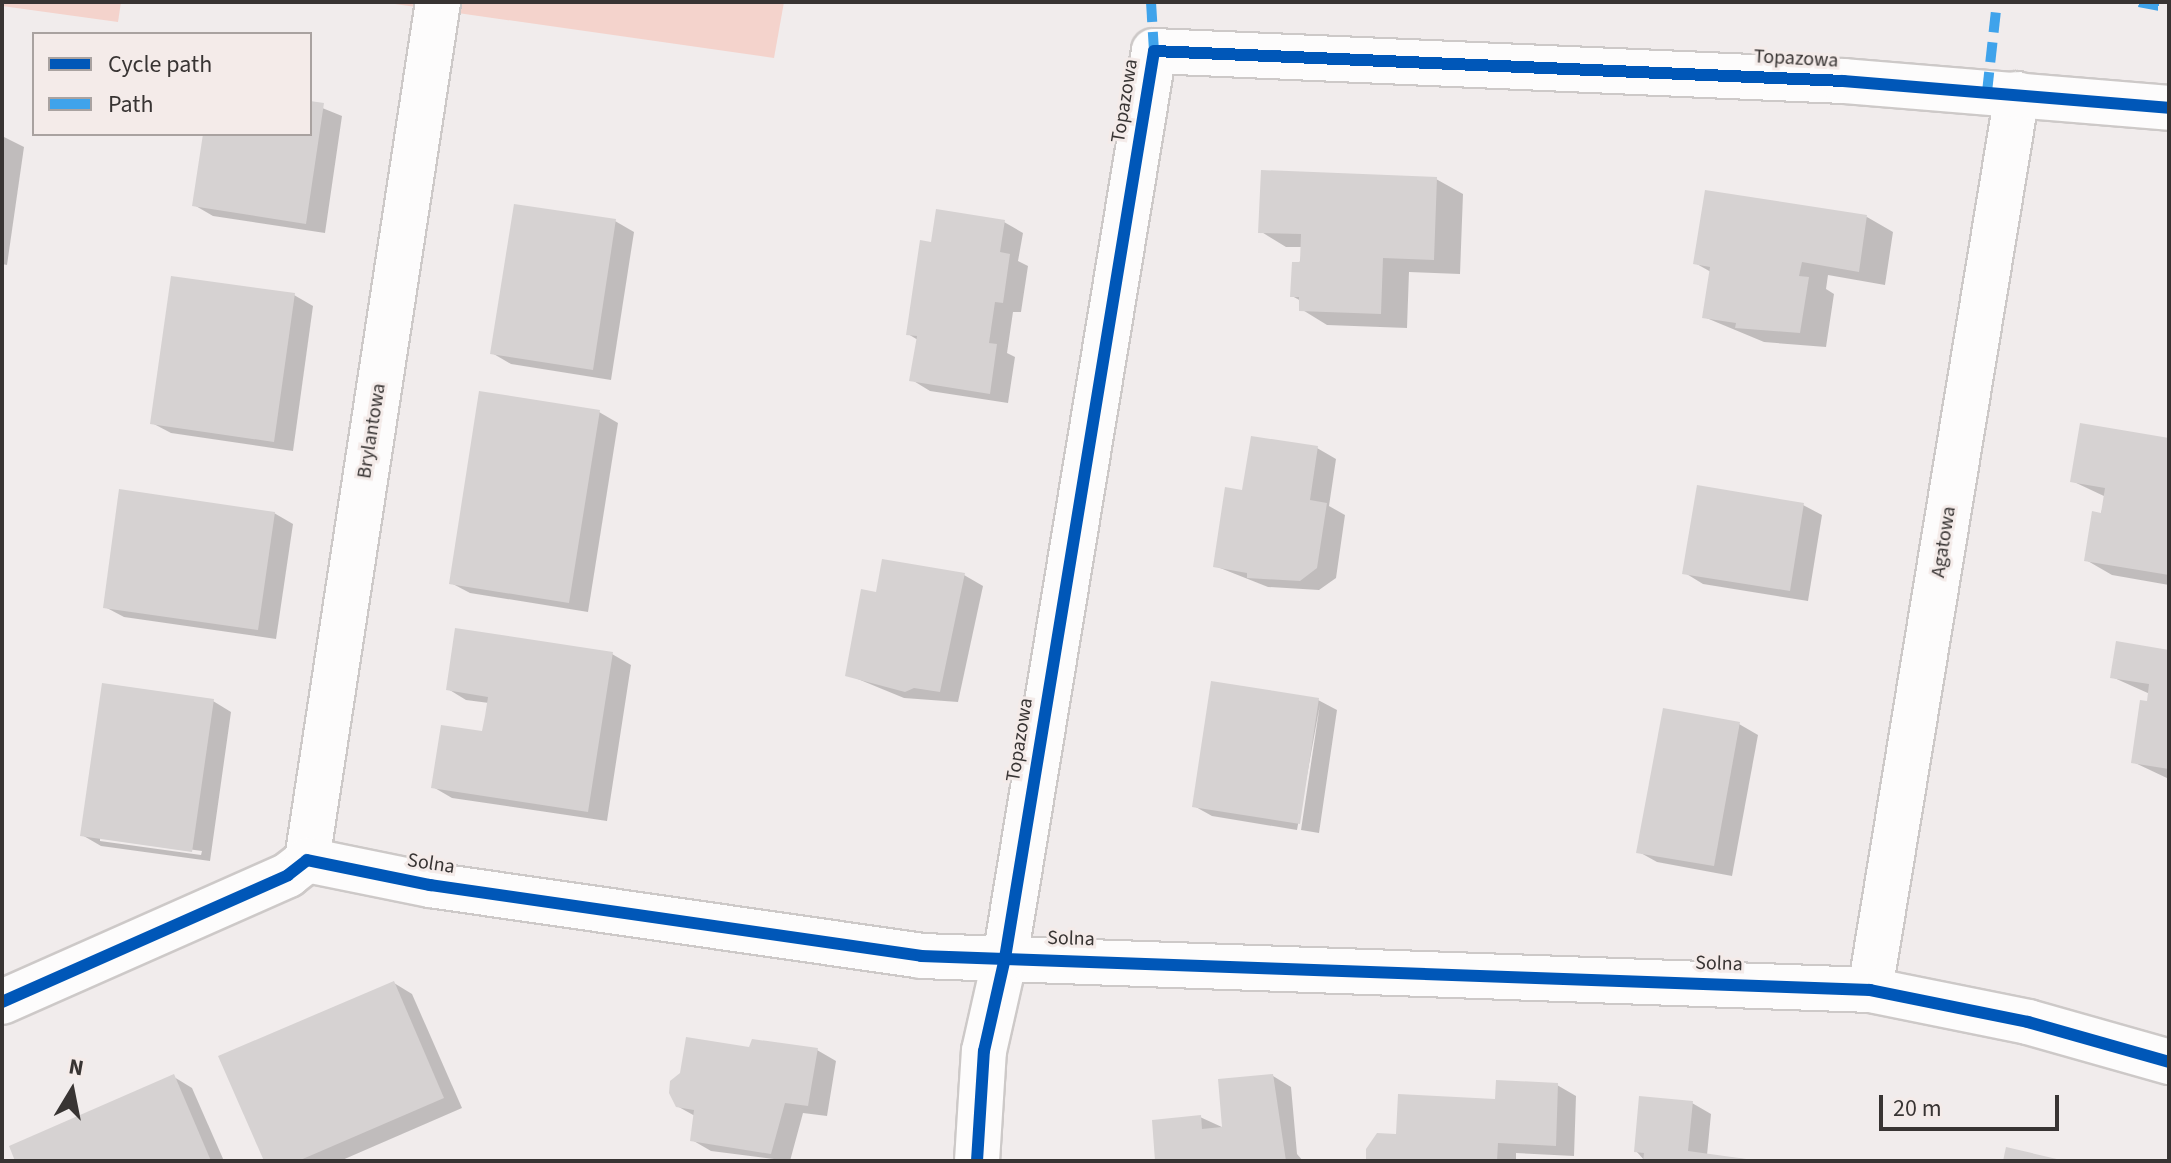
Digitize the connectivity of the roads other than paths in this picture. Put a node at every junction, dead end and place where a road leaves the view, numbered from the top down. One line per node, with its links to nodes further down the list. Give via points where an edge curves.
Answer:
1 (438, 2): 4 (street, Brylantowa)
2 (2017, 94): 3 (street, Topazowa); 5 (street, Topazowa, via 1843,81 1154,51); 6 (street, Agatowa)
3 (2169, 108)
4 (307, 860): 5 (street, Solna, via 430,885 921,956); 7 (street, via 288,875)
5 (1005, 958): 6 (street, Solna); 9 (street, Topazowa, via 984,1051)
6 (1870, 990): 8 (street, Solna, via 2058,1029)
7 (2, 1002)
8 (2169, 1062)
9 (977, 1161)

